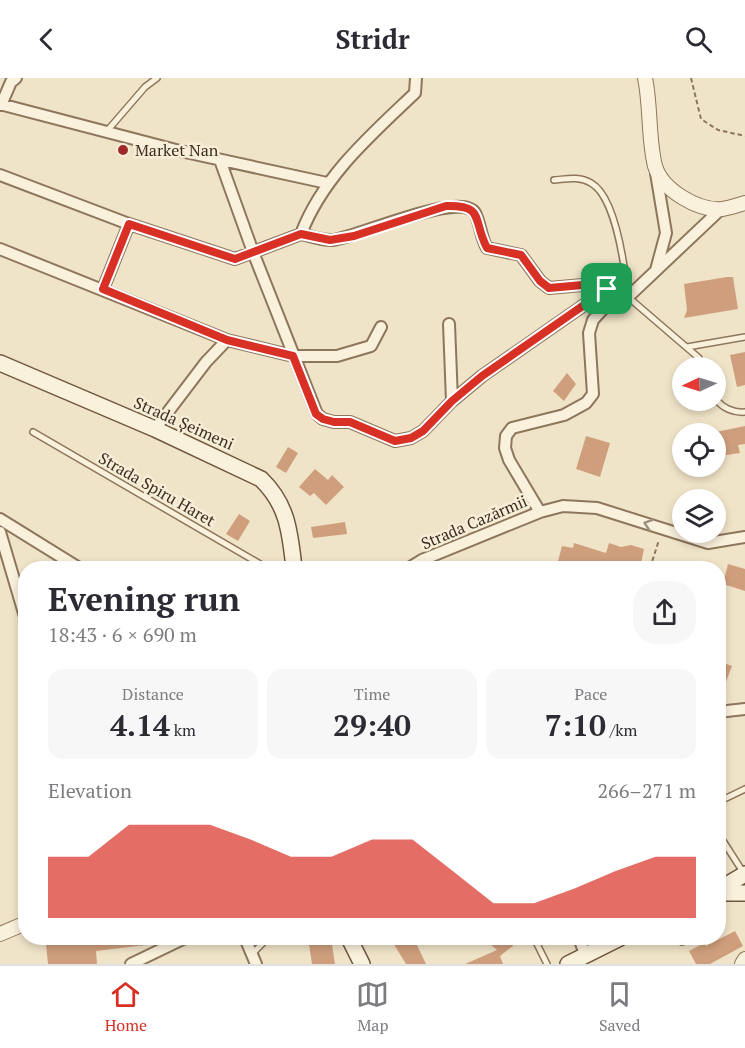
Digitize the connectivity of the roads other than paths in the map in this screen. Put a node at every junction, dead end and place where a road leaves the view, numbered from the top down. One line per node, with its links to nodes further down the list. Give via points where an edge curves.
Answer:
1 (16, 78): 5 (street, via 10,82)
2 (157, 78): 6 (lane)
3 (416, 78): 11 (street, via 415,93)
4 (645, 78): 8 (street)
5 (1, 104): 6 (street)
6 (106, 132): 7 (street)
7 (220, 160): 11 (street); 17 (street)
8 (655, 167): 13 (street, via 672,190 701,205); 18 (street, via 666,233)
9 (0, 175): 14 (street)
10 (554, 180): 21 (lane, via 580,178 600,190 615,229)
11 (327, 183): 15 (street, via 310,209)
12 (745, 203): 13 (street)
13 (720, 209): 18 (street)
14 (129, 224): 17 (street, via 235,259); 19 (street)
15 (301, 234): 17 (street); 20 (street, via 330,240 354,236 446,206 465,206 475,212 487,248 521,255 549,288 594,284)
16 (0, 249): 19 (street)
17 (253, 252): 27 (street)
18 (655, 273): 21 (street)
19 (103, 289): 25 (street)
20 (607, 289): 21 (street); 30 (street)
21 (628, 297): 26 (lane); 35 (street, Strada Cazărmii, via 603,309 593,320 589,333 593,394 586,403 564,415 512,428 506,436 509,460)
22 (449, 324): 30 (street)
23 (381, 327): 27 (street, via 371,346 338,356)
24 (745, 337): 26 (lane)
25 (227, 340): 27 (street); 33 (street)
26 (687, 347): 28 (lane)
27 (293, 356): 30 (street, via 316,414 334,422 350,422 384,438 403,440 423,431)
28 (698, 357)
29 (0, 363): 33 (main road, Strada Șeimeni)
30 (452, 401)
31 (726, 408): 32 (lane)
32 (745, 412)
33 (155, 429): 41 (main road, Strada Șeimeni, via 261,479 274,491 289,524)
34 (33, 432): 40 (lane, Strada Spiru Haret)
35 (540, 512): 38 (street, one-way to 35, via 708,543 597,508 563,506); 42 (street, Strada Cazărmii)
36 (0, 519): 39 (street)
37 (0, 532): 43 (street)
38 (745, 537)
39 (68, 561)
40 (255, 561)
41 (293, 561)
42 (420, 561)
43 (18, 593)
44 (745, 708): 45 (street)
45 (726, 711)
46 (745, 789): 47 (lane)
47 (726, 798)
48 (726, 845): 49 (lane)
49 (745, 874): 50 (main road)
50 (726, 887)
51 (726, 892): 52 (main road)
52 (745, 893)
53 (18, 926): 54 (street)
54 (0, 934)
55 (170, 945): 65 (street)
56 (248, 945): 63 (street)
57 (264, 945): 63 (lane)
58 (352, 945): 66 (main road)
59 (538, 945): 67 (lane)
60 (582, 945): 62 (street)
61 (605, 945): 62 (main road)
62 (585, 954): 68 (main road)
63 (255, 959)
64 (745, 959): 69 (street)
65 (131, 964)
66 (362, 964)
67 (547, 964)
68 (568, 964)
69 (742, 964)

